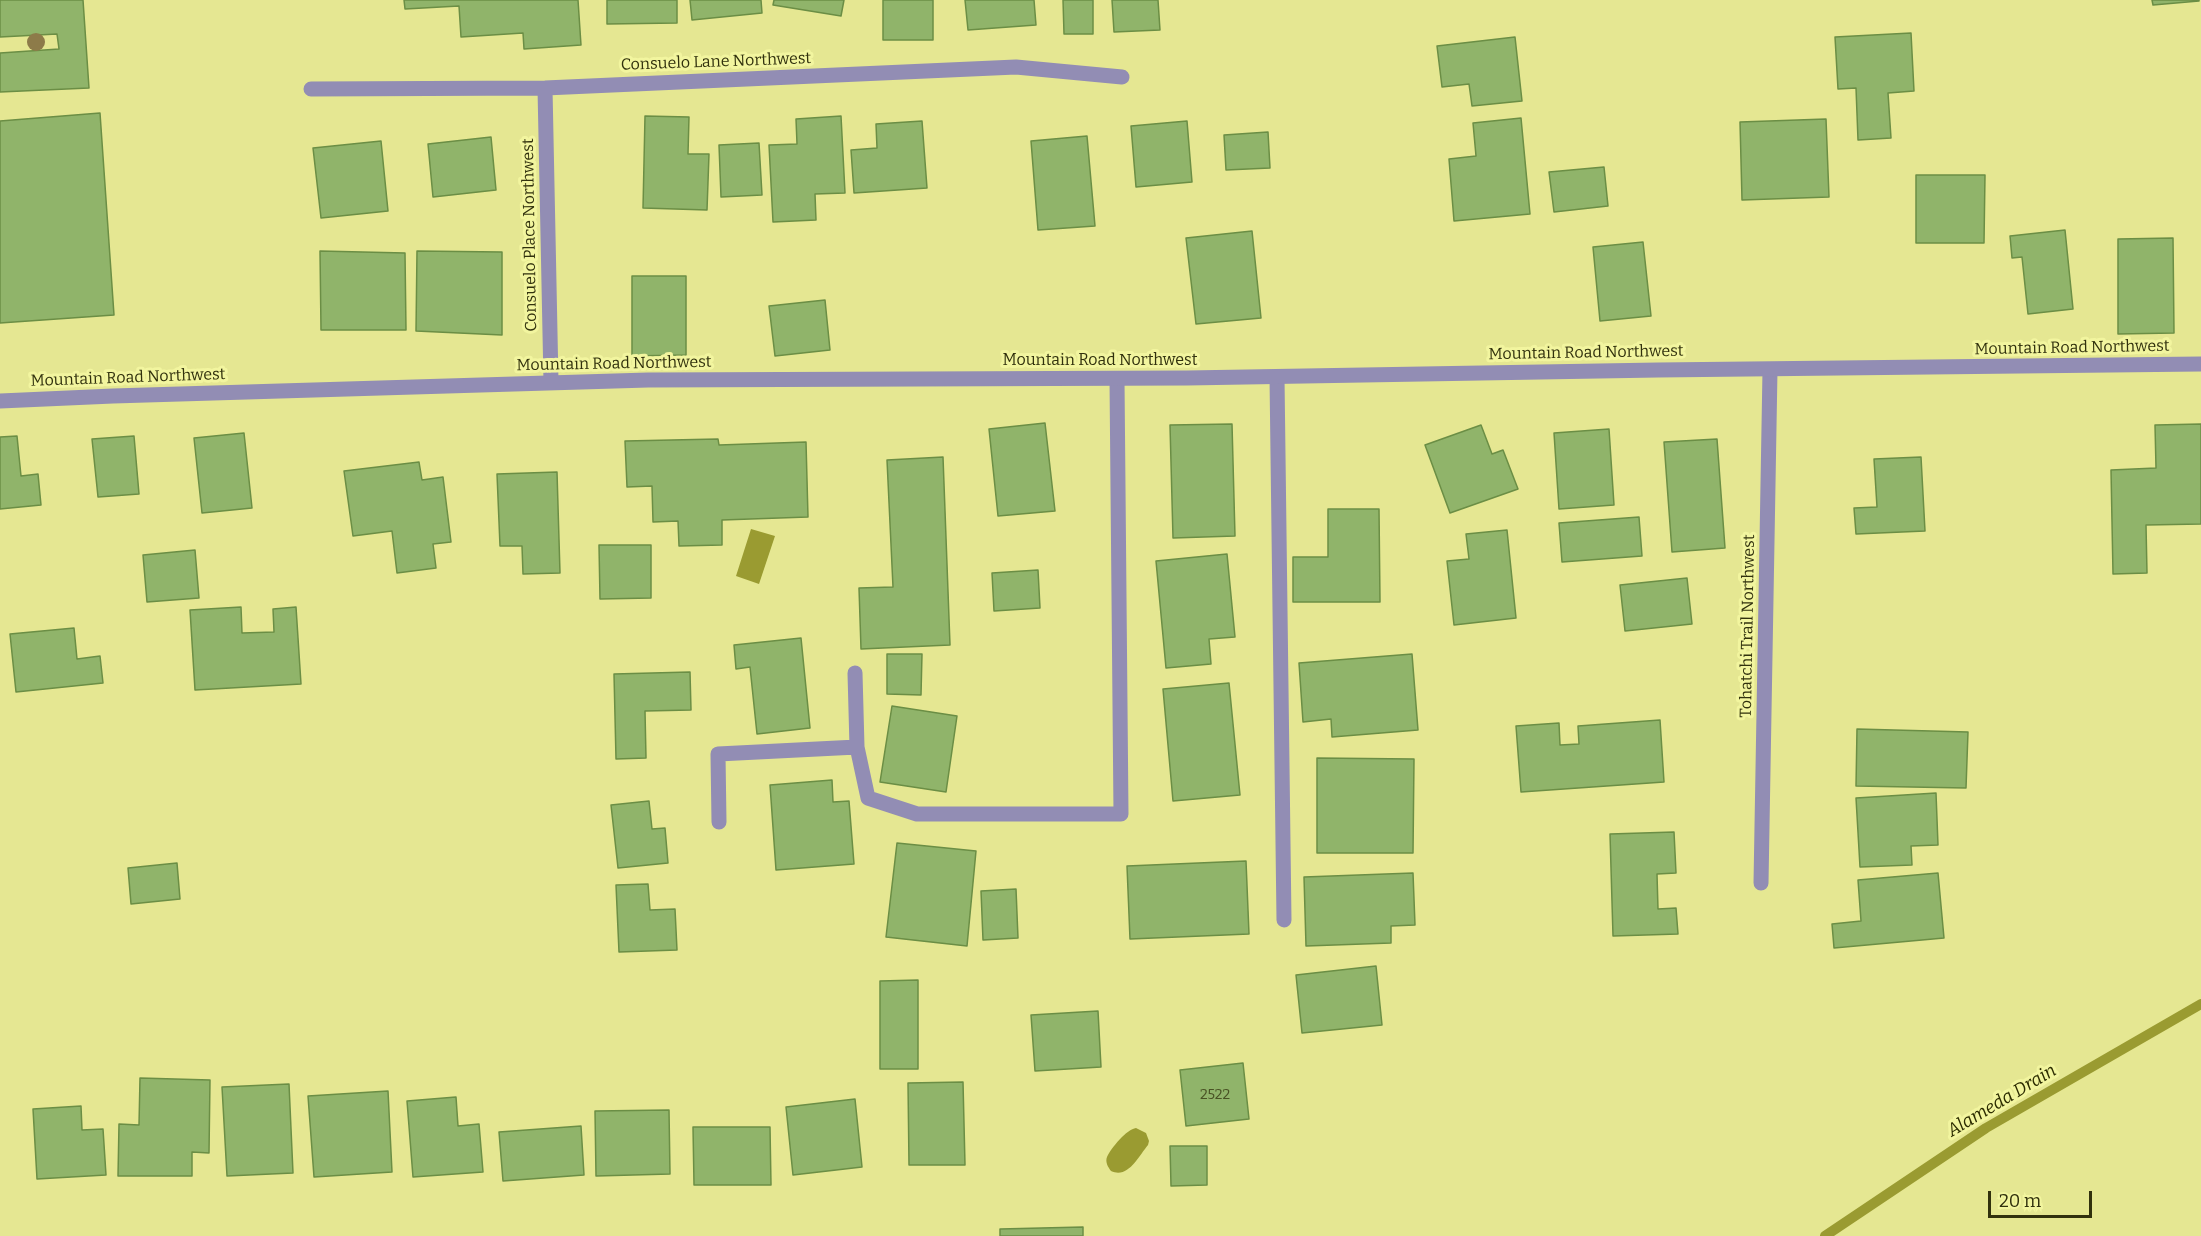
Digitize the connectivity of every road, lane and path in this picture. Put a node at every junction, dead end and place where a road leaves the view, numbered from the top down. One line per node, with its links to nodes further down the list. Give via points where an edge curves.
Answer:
1 (1122, 77): 2 (street, Consuelo Lane Northwest, via 1016,68)
2 (545, 88): 3 (street, Consuelo Lane Northwest); 8 (street, Consuelo Place Northwest)
3 (311, 89)
4 (2201, 364): 5 (street, Mountain Road Northwest)
5 (1770, 370): 6 (street, Mountain Road Northwest); 13 (street, Tohatchi Trail Northwest)
6 (1277, 377): 7 (street, Mountain Road Northwest); 14 (street)
7 (1117, 379): 8 (street, Mountain Road Northwest); 11 (street, via 1121,814 917,814 868,798)
8 (551, 382): 9 (street, Mountain Road Northwest)
9 (0, 401)
10 (855, 673): 11 (street)
11 (857, 747): 12 (street, via 718,754)
12 (719, 822)
13 (1761, 883)
14 (1284, 920)

